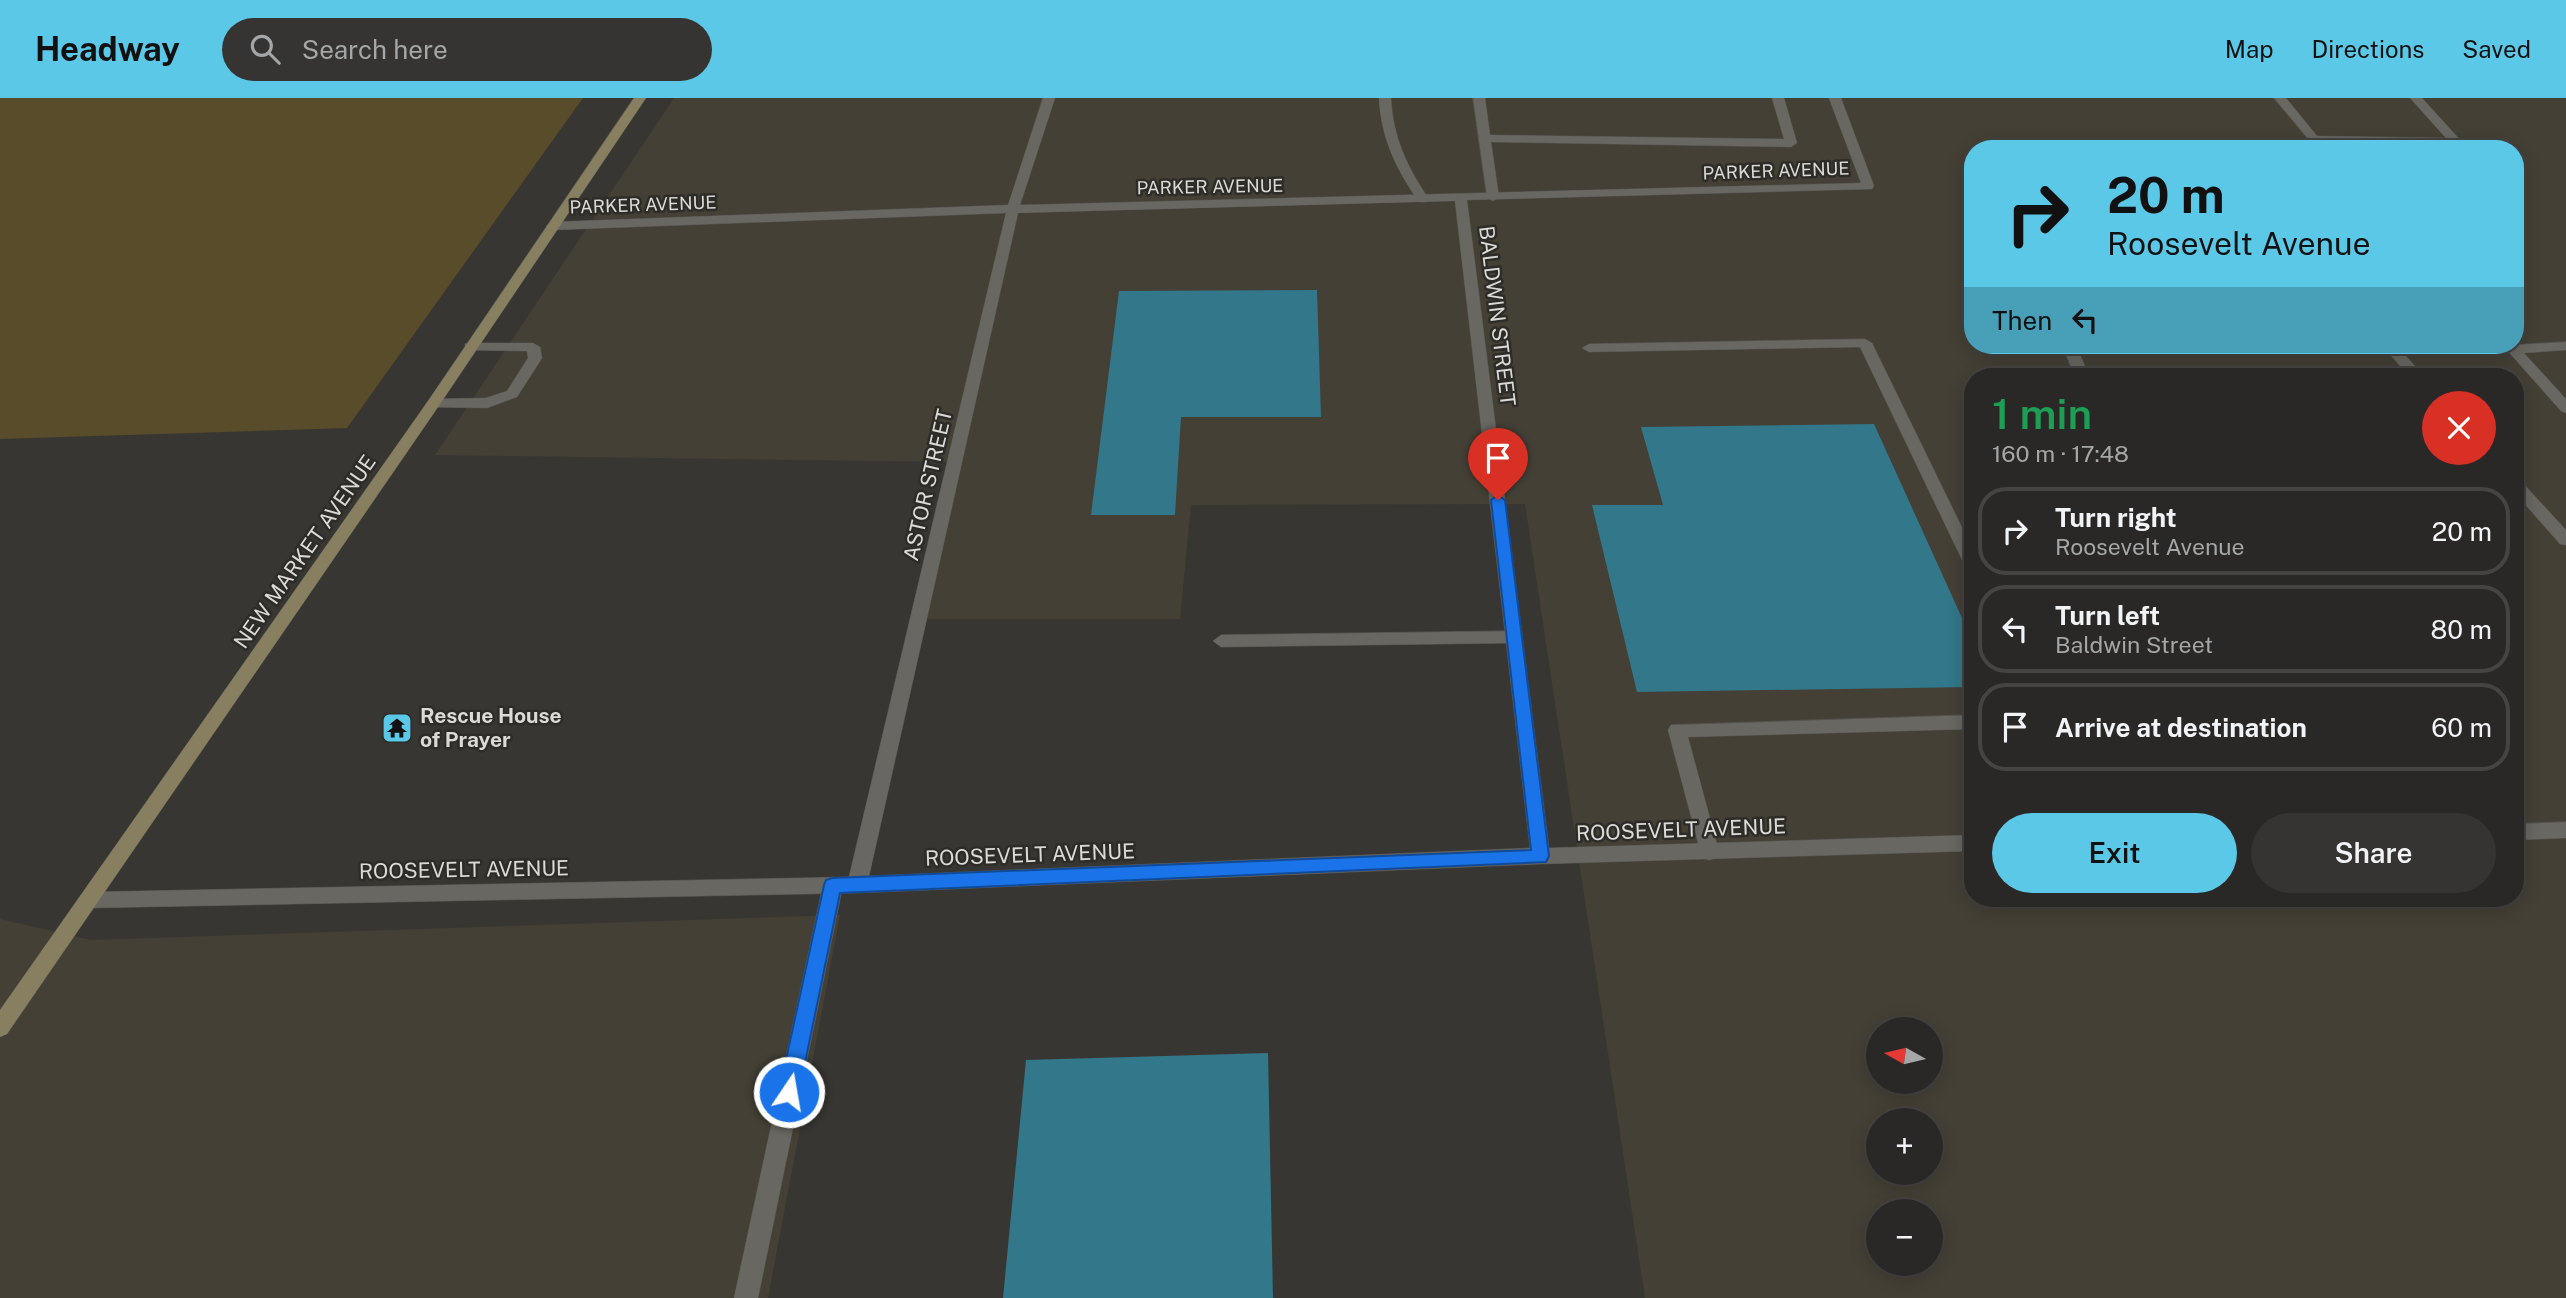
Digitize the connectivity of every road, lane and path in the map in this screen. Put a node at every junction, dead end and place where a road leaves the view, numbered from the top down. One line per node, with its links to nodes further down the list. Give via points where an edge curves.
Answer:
1 (640, 98): 16 (main road, NEW MARKET AVENUE)
2 (1049, 98): 15 (street, ASTOR STREET)
3 (1385, 98): 14 (street, via 1385,125 1406,177)
4 (1479, 98): 9 (street)
5 (1778, 98): 9 (street, via 1791,143)
6 (1835, 98): 12 (street, PARKER AVENUE, via 1868,186)
7 (2280, 98): 10 (street, via 2314,139)
8 (2416, 98): 11 (street)
9 (1483, 138): 12 (street)
10 (2361, 140)
11 (2454, 140)
12 (1493, 197): 13 (street, PARKER AVENUE)
13 (1461, 198): 14 (street, PARKER AVENUE); 29 (street, BALDWIN STREET)
14 (1423, 199): 15 (street, PARKER AVENUE)
15 (1013, 209): 16 (street, PARKER AVENUE); 38 (street, ASTOR STREET)
16 (552, 226): 18 (main road, NEW MARKET AVENUE)
17 (2566, 346): 20 (street)
18 (470, 347): 24 (main road, NEW MARKET AVENUE); 24 (street, via 533,347 535,358 512,394 487,403)
19 (1588, 348): 28 (street, via 1865,343)
20 (2524, 348)
21 (2397, 354): 23 (street)
22 (2517, 354): 25 (street)
23 (2410, 368)
24 (433, 404): 39 (main road, NEW MARKET AVENUE)
25 (2566, 408)
26 (2524, 494): 27 (street)
27 (2566, 540)
28 (1964, 547)
29 (1515, 637): 30 (street); 36 (street, BALDWIN STREET)
30 (1221, 641)
31 (1964, 722): 35 (street, via 1677,730)
32 (2566, 830): 33 (street)
33 (2524, 832)
34 (1964, 843): 35 (street, ROOSEVELT AVENUE)
35 (1709, 852): 36 (street, ROOSEVELT AVENUE)
36 (1540, 856): 38 (street, ROOSEVELT AVENUE)
37 (832, 885): 38 (street, ROOSEVELT AVENUE); 39 (street, ROOSEVELT AVENUE); 41 (street)
38 (857, 885)
39 (89, 900): 40 (main road, NEW MARKET AVENUE)
40 (0, 1027)
41 (746, 1298)

